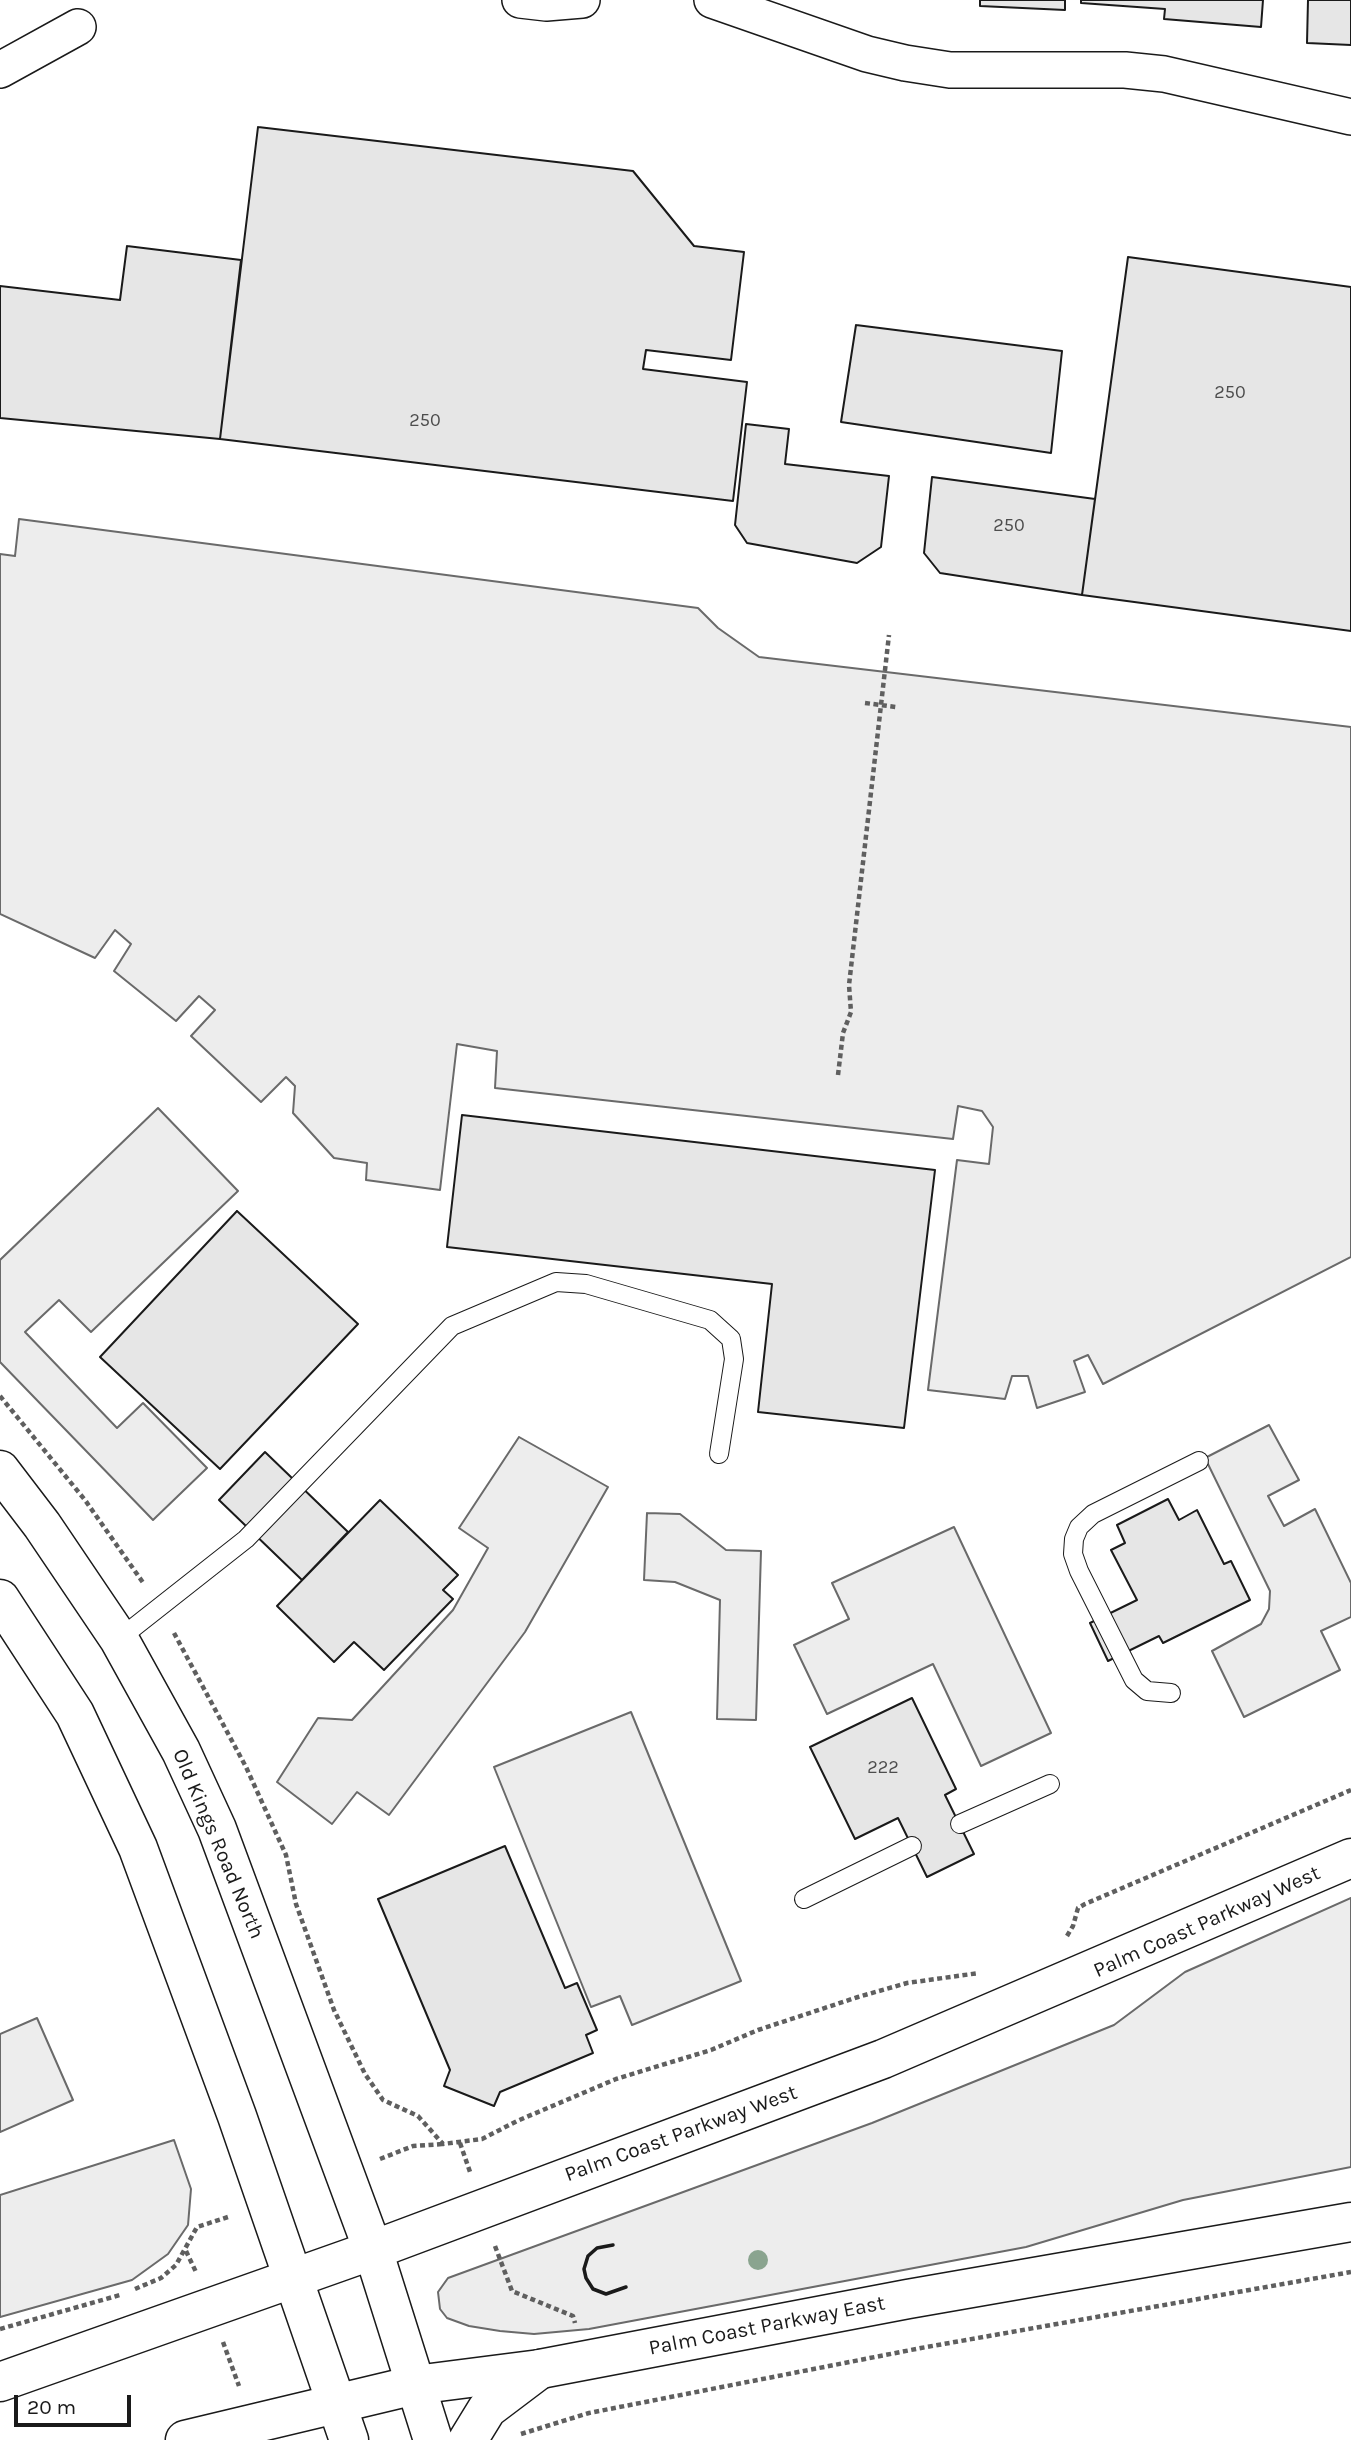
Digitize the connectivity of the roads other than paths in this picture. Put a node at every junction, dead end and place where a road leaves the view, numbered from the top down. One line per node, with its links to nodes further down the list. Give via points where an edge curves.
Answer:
1 (520, 0): 2 (street)
2 (582, 0)
3 (712, 0): 6 (street, via 905,63 950,71 1164,74)
4 (78, 27): 5 (street)
5 (0, 70)
6 (1351, 117)
7 (719, 1454): 11 (lane, via 734,1359 731,1339 710,1320 586,1284 556,1282 452,1326 246,1539)
8 (1199, 1461): 12 (lane, via 1093,1514 1074,1539 1079,1571 1134,1680 1147,1691)
9 (0, 1470): 11 (main road, Old Kings Road North)
10 (0, 1599): 20 (main road, via 75,1714 138,1848)
11 (119, 1639): 19 (main road, Old Kings Road North, via 181,1751 217,1829)
12 (1171, 1693)
13 (1050, 1784): 14 (lane)
14 (960, 1824)
15 (912, 1846): 17 (lane)
16 (1351, 1858): 19 (main road, Palm Coast Parkway West, via 883,2059)
17 (804, 1899)
18 (1351, 2222): 21 (main road, Palm Coast Parkway East)
19 (373, 2250): 20 (main road, Palm Coast Parkway West); 23 (main road, Old Kings Road North)
20 (291, 2278): 22 (main road, Palm Coast Parkway West); 24 (main road)
21 (540, 2369): 23 (main road, Palm Coast Parkway East); 28 (main road, via 487,2409)
22 (0, 2382)
23 (415, 2385): 24 (main road, Palm Coast Parkway East); 27 (main road, Old Kings Road North)
24 (337, 2403): 25 (main road, Palm Coast Parkway East); 26 (main road)
25 (185, 2440)
26 (349, 2440)
27 (433, 2440)
28 (468, 2440)

